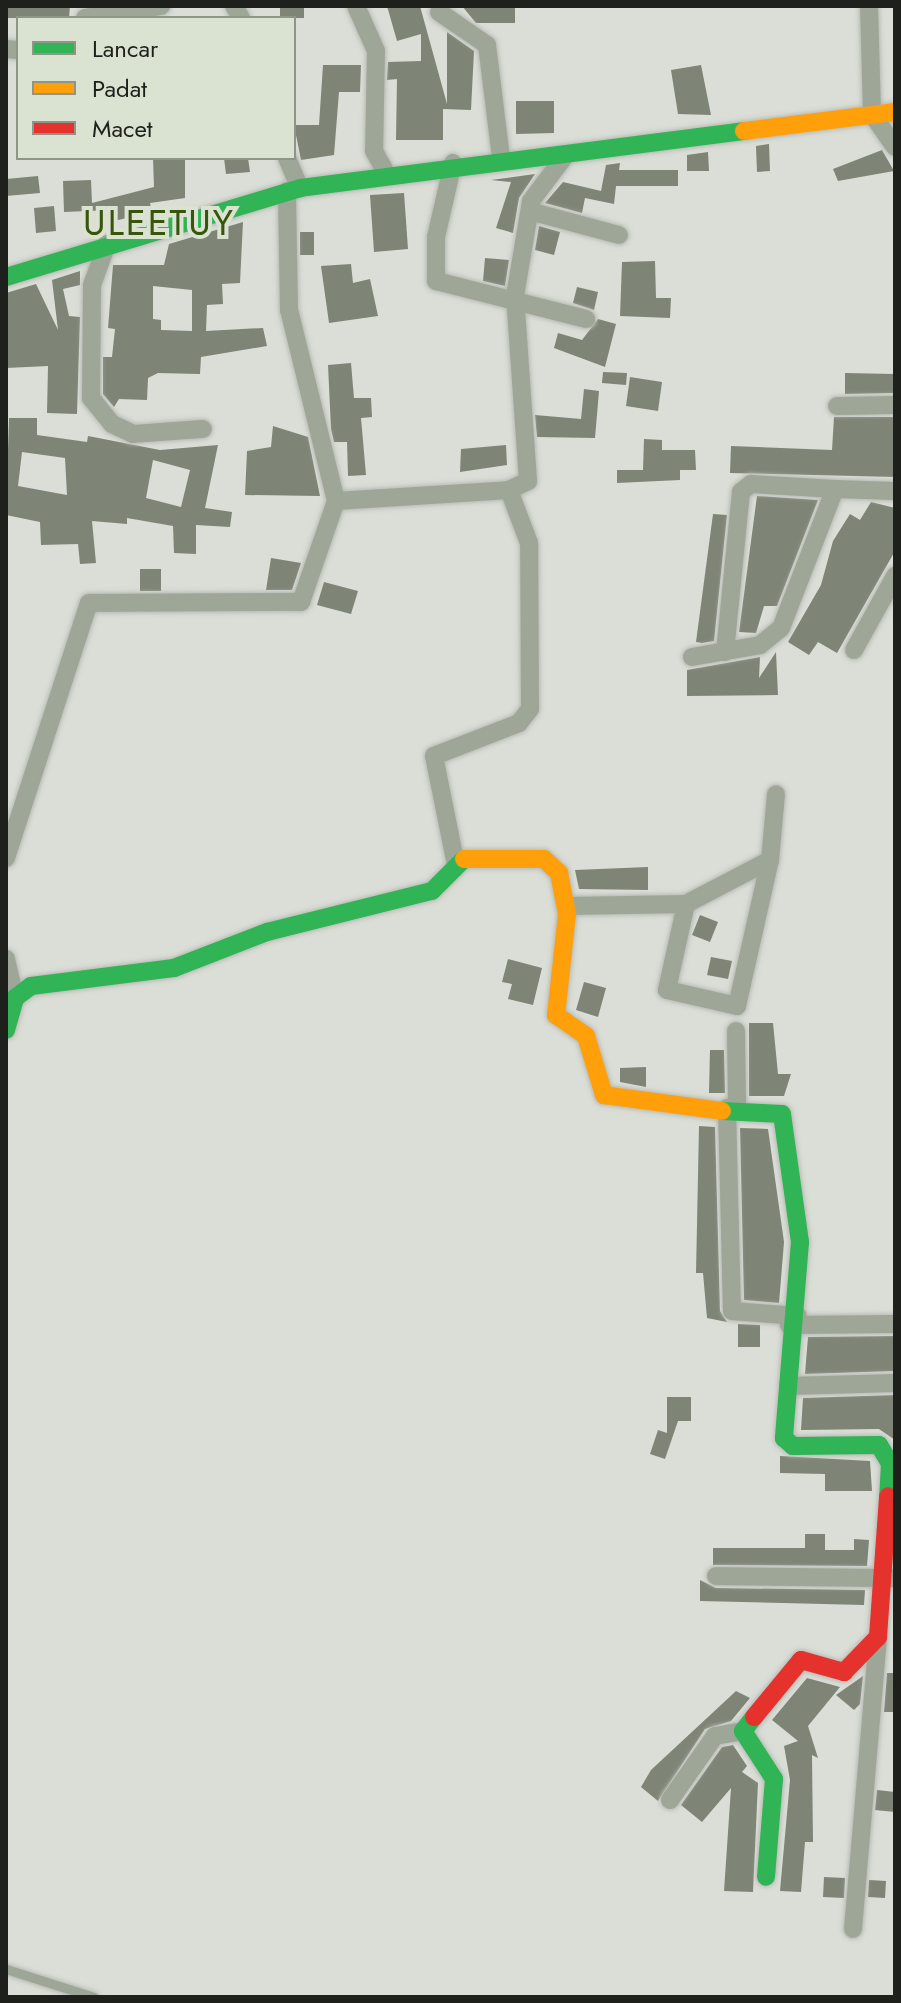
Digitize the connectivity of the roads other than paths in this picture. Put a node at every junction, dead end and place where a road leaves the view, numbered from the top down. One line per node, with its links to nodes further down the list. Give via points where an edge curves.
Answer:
1 (161, 6): 5 (street)
2 (356, 6): 13 (street, via 376,51 374,151)
3 (869, 6): 7 (street)
4 (439, 12): 10 (street, via 487,45)
5 (98, 16)
6 (895, 112): 7 (street)
7 (872, 114): 8 (street); 9 (street)
8 (895, 147)
9 (565, 156): 10 (street); 15 (street, via 531,201)
10 (501, 157): 12 (street)
11 (287, 160): 14 (street)
12 (453, 163): 13 (street); 19 (street, via 436,237 436,281)
13 (387, 174): 14 (street)
14 (293, 189): 17 (street); 27 (street, via 289,310)
15 (533, 212): 16 (street); 19 (street)
16 (619, 235)
17 (107, 244): 18 (street); 23 (street, via 92,285 91,398 112,424 133,434)
18 (6, 277)
19 (515, 296): 20 (street); 25 (street, via 529,475)
20 (586, 319)
21 (895, 405): 22 (street)
22 (837, 406)
23 (203, 429)
24 (835, 489): 26 (street); 30 (street, via 781,628 760,645); 30 (street, via 751,484 741,492)
25 (509, 490): 27 (street); 35 (street, via 529,543 530,709 519,723 434,756)
26 (895, 491)
27 (336, 501): 33 (street, via 298,605 89,603)
28 (895, 576): 29 (street)
29 (854, 650)
30 (725, 652): 31 (street)
31 (692, 657)
32 (776, 794): 34 (street)
33 (6, 858)
34 (770, 860): 36 (street); 36 (street, via 737,1006 667,990)
35 (456, 865): 37 (street, via 465,858 548,860 559,873); 39 (street, via 432,891 267,932 174,968)
36 (686, 904): 37 (street)
37 (566, 906): 43 (street, via 556,1015 586,1036 604,1095 676,1109)
38 (8, 966): 39 (street); 40 (street)
39 (31, 986): 40 (street)
40 (15, 998): 41 (street)
41 (6, 1030)
42 (736, 1031): 43 (street)
43 (732, 1108): 44 (street, via 776,1109 785,1120 800,1242); 44 (street, via 732,1311)
44 (794, 1321): 45 (street); 47 (street)
45 (895, 1324)
46 (895, 1383): 47 (street)
47 (788, 1386): 49 (street, via 789,1444 879,1445 887,1452)
48 (716, 1576): 49 (street)
49 (886, 1578): 50 (street)
50 (878, 1637): 51 (street, via 844,1672 801,1660); 54 (street)
51 (743, 1731): 52 (street, via 715,1736); 53 (street, via 774,1779)
52 (670, 1800)
53 (766, 1877)
54 (853, 1929)
55 (6, 1969): 56 (lane)
56 (94, 1997)

